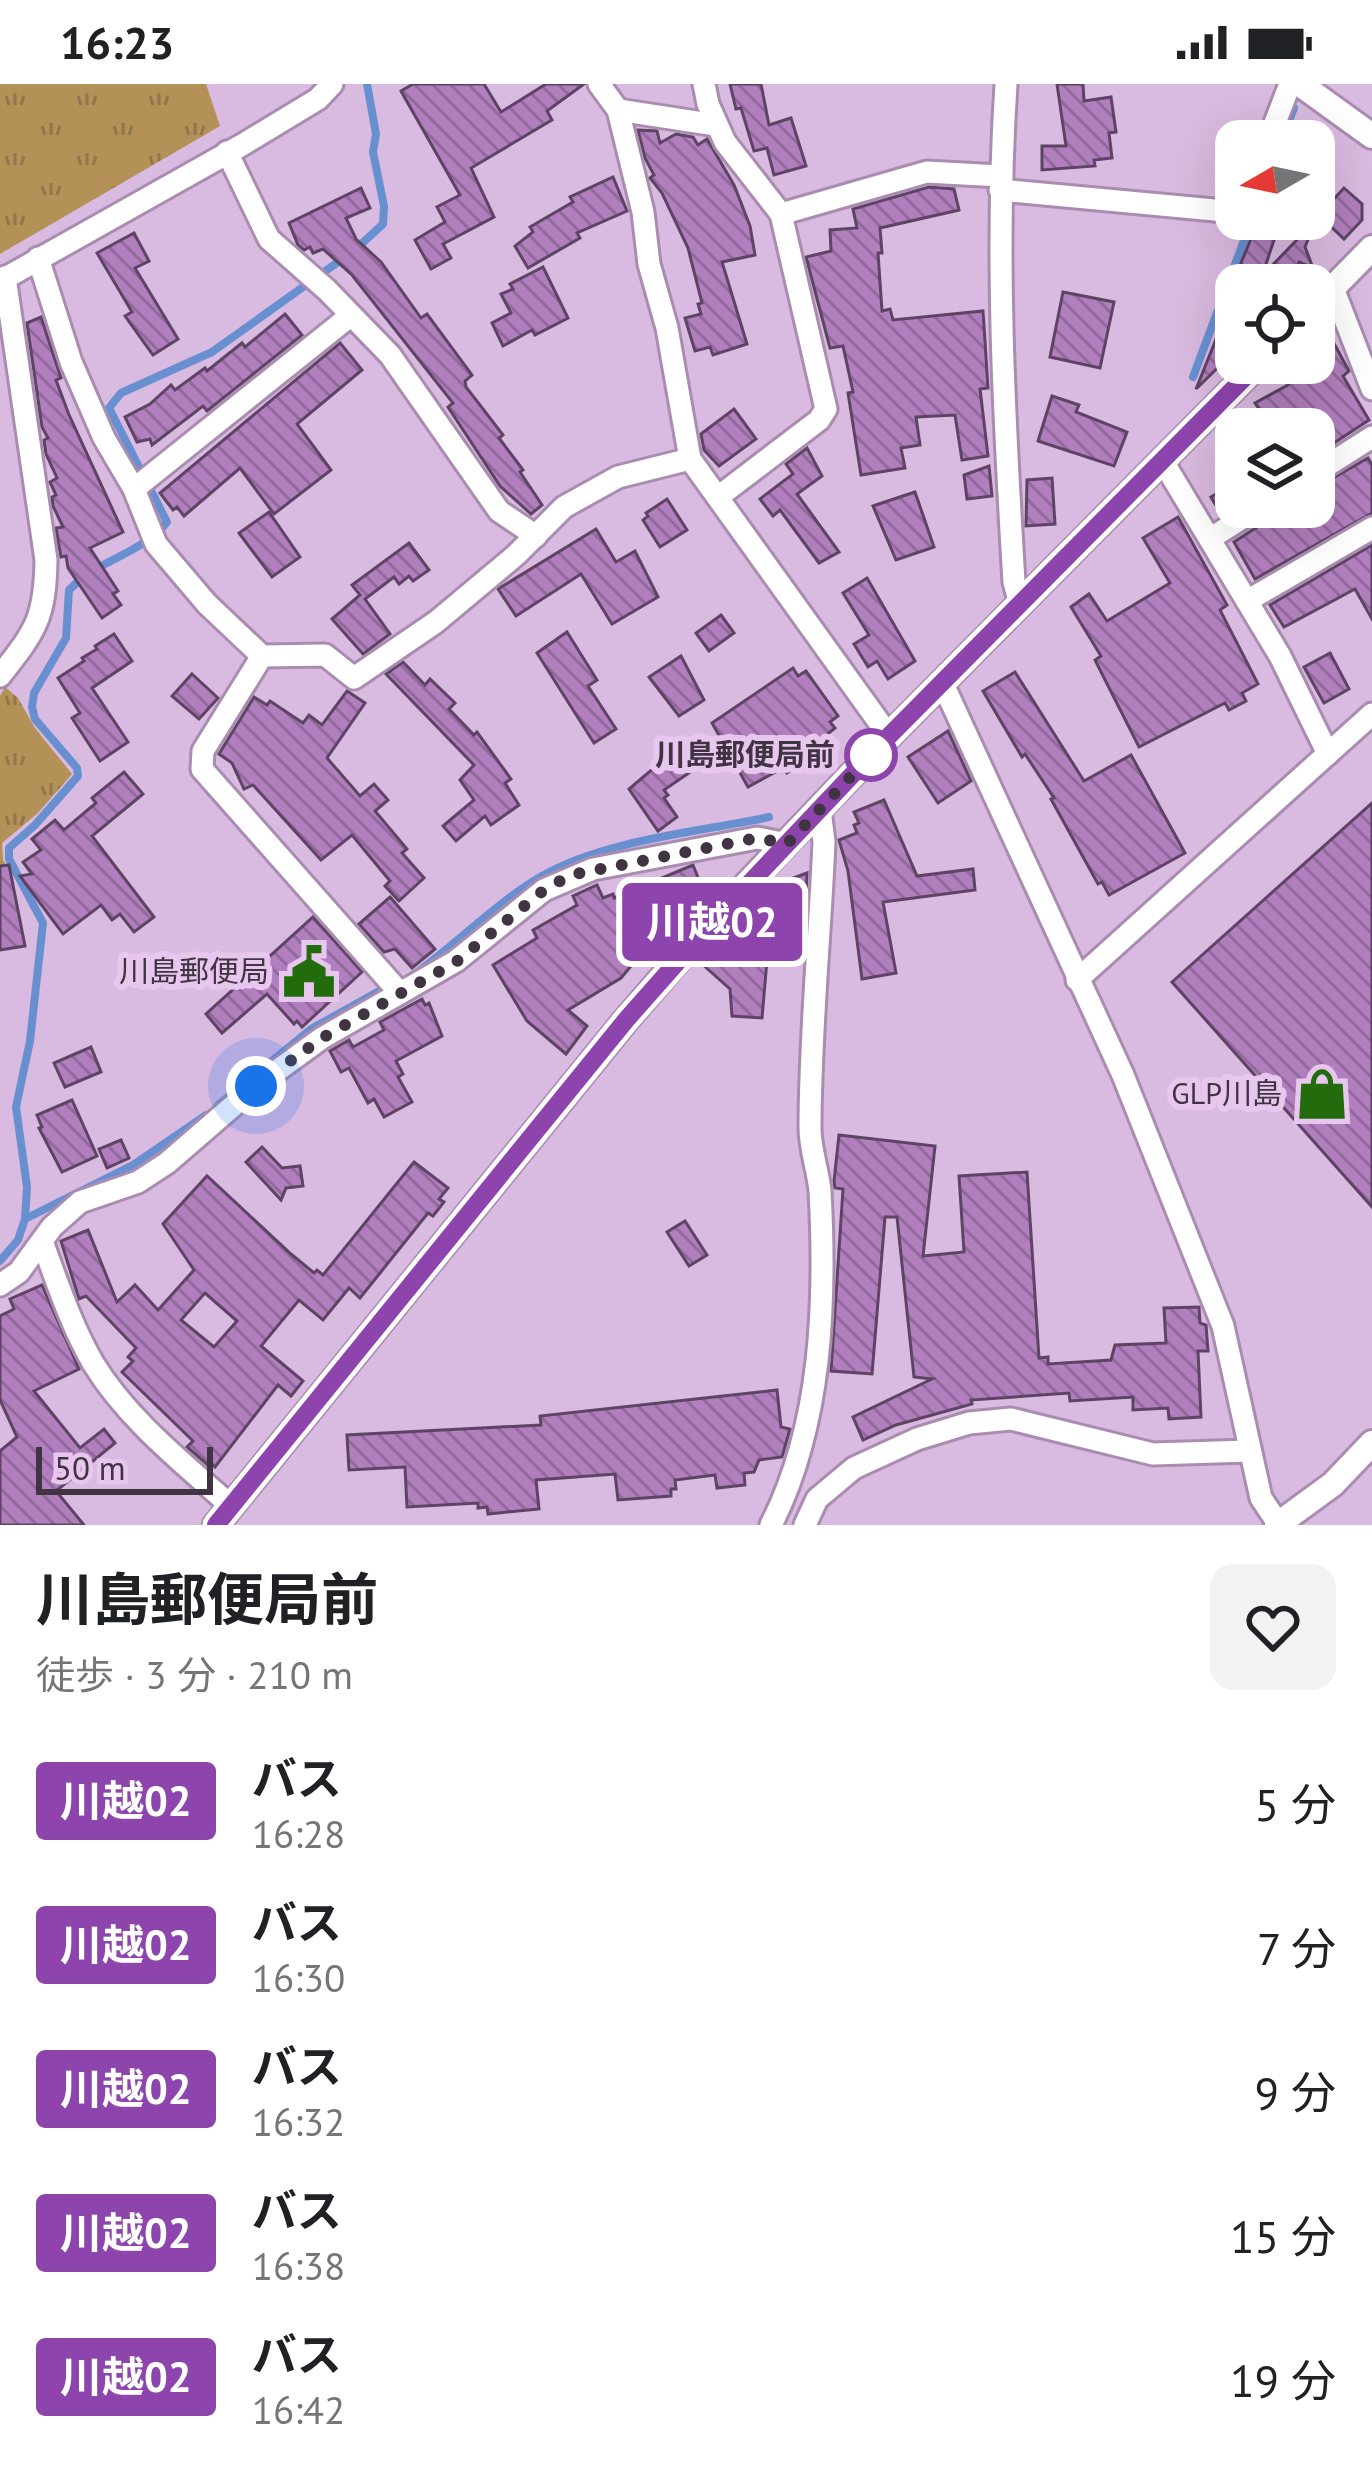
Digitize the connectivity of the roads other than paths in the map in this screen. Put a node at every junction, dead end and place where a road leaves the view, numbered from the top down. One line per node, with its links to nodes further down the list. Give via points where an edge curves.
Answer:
1 (599, 84): 7 (street)
2 (704, 84): 9 (street)
3 (1006, 84): 12 (street)
4 (1290, 84): 8 (street)
5 (1300, 84): 10 (street)
6 (322, 89): 11 (street)
7 (618, 110): 9 (street); 24 (street)
8 (1276, 120)
9 (716, 125): 14 (street)
10 (1372, 136)
11 (227, 152): 16 (street); 20 (street, via 269,239)
12 (1000, 183): 13 (street); 14 (street, via 927,172); 34 (street, via 1001,381)
13 (1215, 209)
14 (782, 214): 28 (street, via 826,410)
15 (1372, 248): 18 (street)
16 (38, 258): 17 (street); 27 (street, via 71,362)
17 (3, 279): 36 (street, via 46,560 34,632)
18 (1335, 286)
19 (1335, 293): 22 (street)
20 (350, 316): 27 (street); 31 (street, via 390,356 500,512)
21 (1237, 384): 25 (street)
22 (1372, 389)
23 (1372, 437): 26 (street)
24 (690, 459): 28 (street); 31 (street, via 618,477 564,507)
25 (1162, 460): 32 (street); 34 (street)
26 (1335, 461)
27 (134, 489): 35 (street, via 156,544)
28 (718, 496): 39 (street)
29 (1227, 528): 32 (street)
30 (1372, 528): 33 (street)
31 (536, 536): 35 (street, via 436,622 354,678 325,656)
32 (1211, 538): 33 (street)
33 (1247, 601): 40 (street)
34 (1020, 604): 37 (street)
35 (262, 656): 44 (street, via 202,751 202,769)
36 (0, 676)
37 (942, 682): 39 (street); 43 (street)
38 (1372, 714): 40 (street)
39 (889, 736): 41 (street)
40 (1328, 754): 43 (street)
41 (820, 810): 42 (street); 49 (street, via 810,1133 823,1256 817,1364)
42 (787, 844): 44 (street, via 757,838 571,875 456,962); 51 (street, via 626,1020)
43 (1077, 980): 48 (street, via 1223,1326)
44 (400, 993): 45 (street, via 322,1038 138,1182 80,1202)
45 (41, 1241): 46 (street); 51 (street, via 95,1367)
46 (6, 1273)
47 (1372, 1443): 54 (street)
48 (1248, 1451): 50 (street, via 1153,1454 1011,1419 969,1423 854,1468); 54 (street)
49 (790, 1488): 50 (street); 52 (street)
50 (817, 1499): 53 (street)
51 (224, 1515)
52 (771, 1525)
53 (806, 1525)
54 (1278, 1525)

